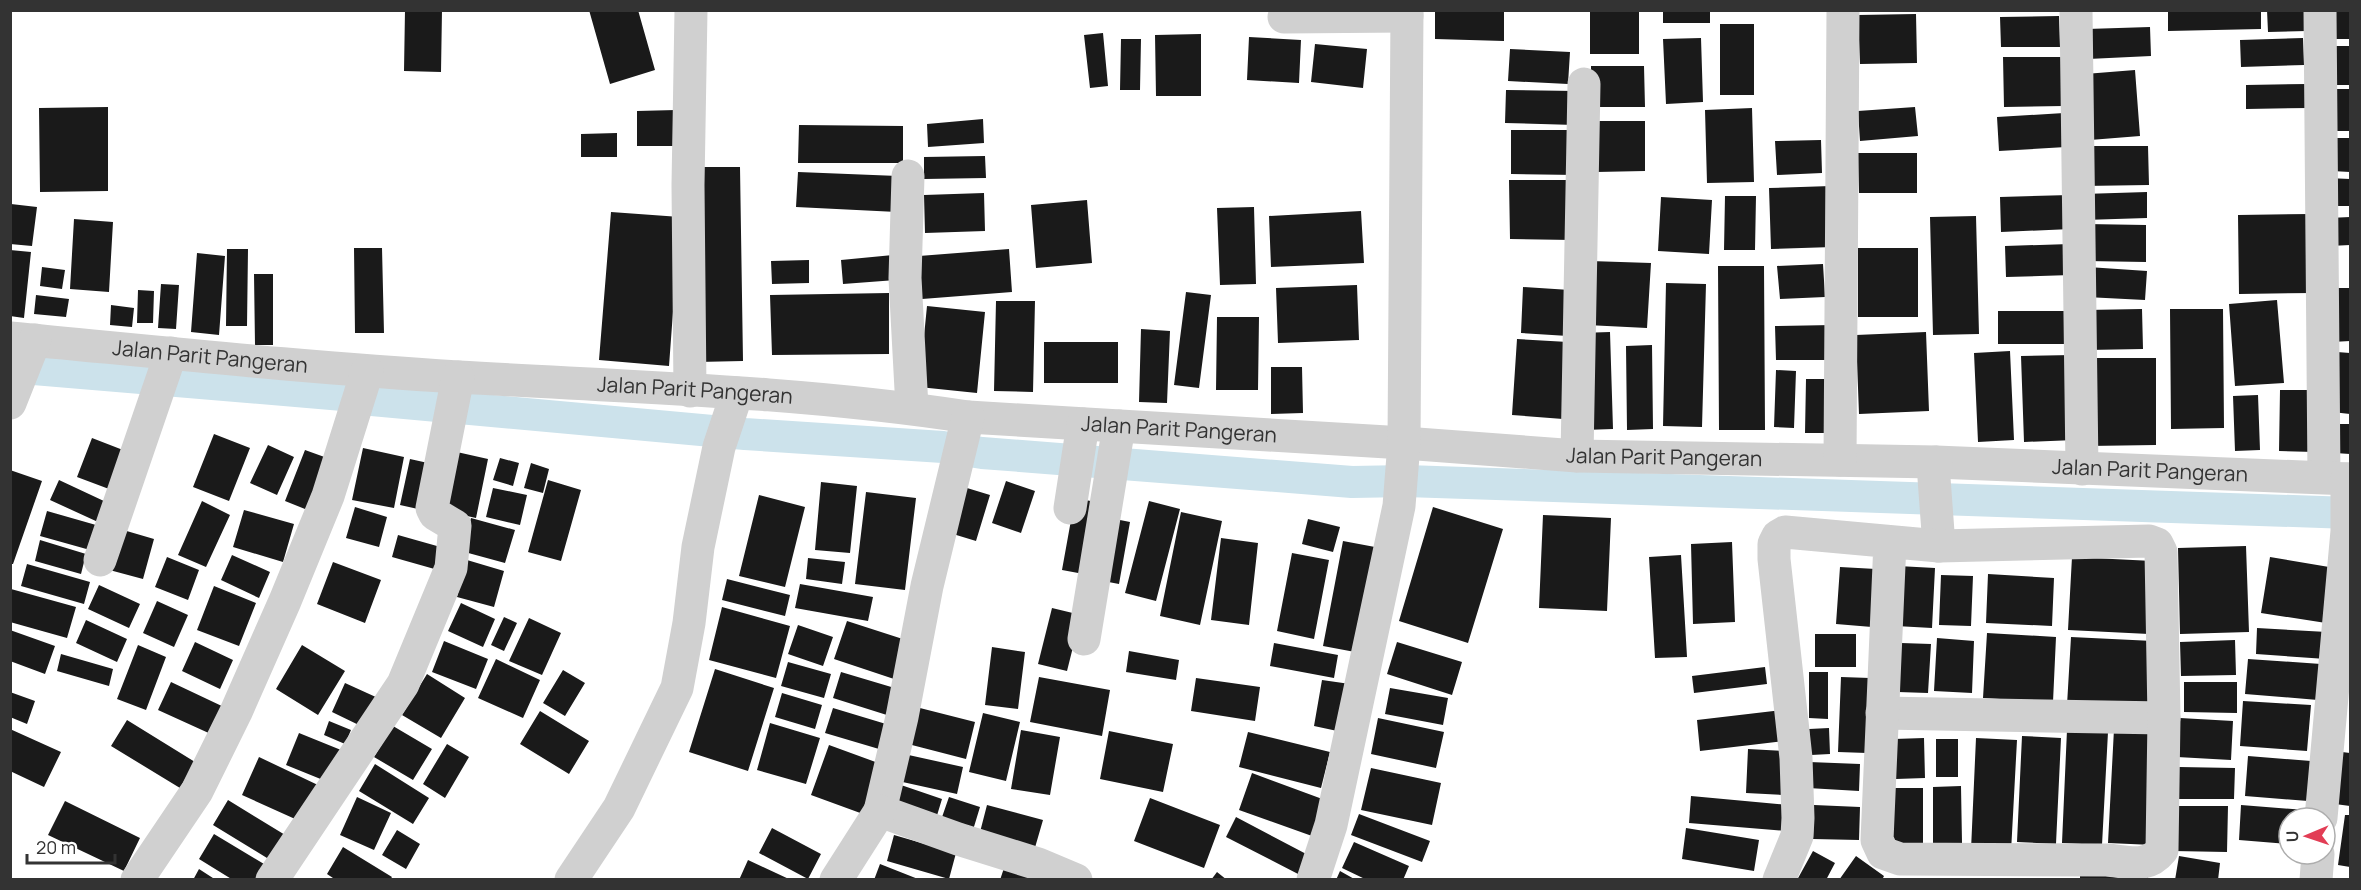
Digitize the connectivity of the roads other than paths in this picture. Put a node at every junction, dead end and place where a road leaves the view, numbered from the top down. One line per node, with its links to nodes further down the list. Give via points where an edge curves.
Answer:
1 (691, 10): 13 (street)
2 (1843, 10): 22 (street)
3 (2076, 10): 23 (street)
4 (2320, 10): 25 (street)
5 (1407, 13): 6 (street); 20 (street)
6 (1284, 17)
7 (1584, 84): 21 (street)
8 (908, 176): 16 (street, via 905,278)
9 (25, 345): 10 (street, Jalan Parit Pangeran); 14 (street)
10 (171, 353): 11 (street, Jalan Parit Pangeran); 29 (street)
11 (367, 372): 12 (street, Jalan Parit Pangeran); 35 (street, via 328,496 236,712 197,791)
12 (458, 377): 13 (street, Jalan Parit Pangeran); 36 (street, via 432,508 455,526 451,568 403,684)
13 (690, 391): 15 (street, Jalan Parit Pangeran)
14 (13, 397)
15 (733, 404): 16 (street, Jalan Parit Pangeran); 37 (street, via 719,447 698,547 677,688 619,808)
16 (912, 408): 17 (street, Jalan Parit Pangeran)
17 (966, 424): 19 (street, Jalan Parit Pangeran); 34 (street)
18 (1119, 427): 19 (street, Jalan Parit Pangeran); 20 (street, Jalan Parit Pangeran); 30 (street)
19 (1082, 434): 26 (street)
20 (1403, 452): 21 (street, Jalan Parit Pangeran); 40 (street, via 1399,506 1331,825)
21 (1577, 456): 22 (street, Jalan Parit Pangeran)
22 (1840, 460): 24 (street, Jalan Parit Pangeran)
23 (2082, 469): 24 (street, Jalan Parit Pangeran); 25 (street, Jalan Parit Pangeran)
24 (1935, 470): 27 (street)
25 (2342, 482): 33 (street, via 2347,531)
26 (1070, 508)
27 (1938, 537): 28 (street); 32 (street, via 2157,544 2161,552)
28 (1890, 543): 31 (street); 41 (street, via 1785,532 1774,544 1796,758 1798,818 1797,836)
29 (100, 560)
30 (1084, 639)
31 (1882, 713): 32 (street); 32 (street, via 1877,840 1883,853 1900,859 2142,863 2154,860 2162,850)
32 (2164, 718)
33 (2322, 806)
34 (880, 811): 38 (street); 39 (street)
35 (137, 879)
36 (272, 879)
37 (571, 879)
38 (836, 879)
39 (1076, 879)
40 (1312, 879)
41 (1779, 879)

